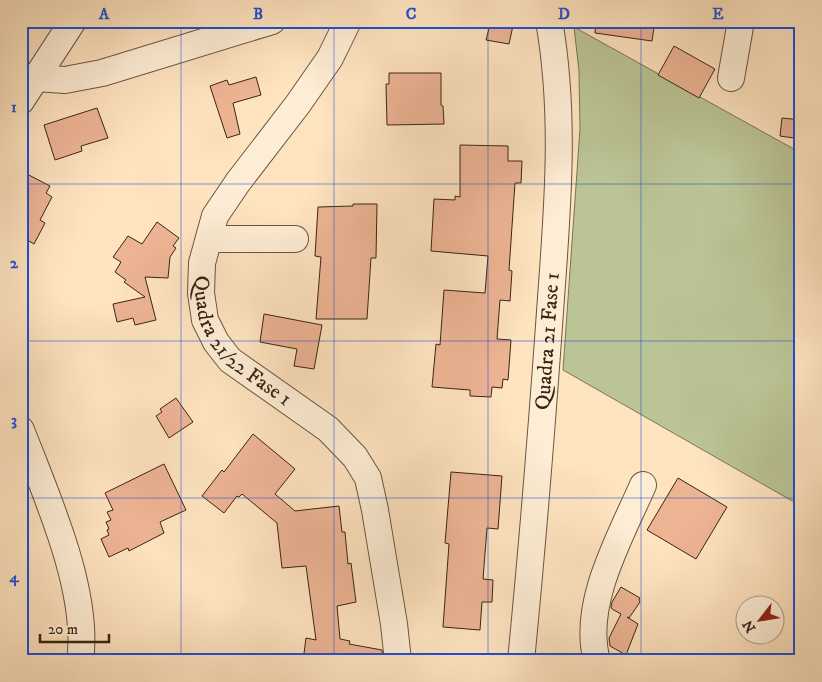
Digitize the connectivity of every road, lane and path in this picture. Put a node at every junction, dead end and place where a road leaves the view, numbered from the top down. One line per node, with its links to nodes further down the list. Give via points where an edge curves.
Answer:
1 (73, 21): 6 (street)
2 (272, 21): 6 (street, via 102,74 65,80)
3 (348, 21): 9 (street, Quadra 21/22 Fase 1, via 330,58 215,216)
4 (549, 21): 15 (street, Quadra 21 Fase 1, via 560,136 533,541)
5 (741, 21): 7 (street)
6 (35, 78): 8 (street)
7 (731, 78)
8 (21, 100)
9 (209, 239): 10 (street); 14 (street, Quadra 21/22 Fase 1, via 202,263 201,292 205,320 216,342 230,360 328,429 355,457 368,478)
10 (296, 239)
11 (21, 430): 13 (street, via 63,542 72,576 81,625)
12 (643, 485): 16 (street, via 598,595 594,622)
13 (80, 661)
14 (398, 661)
15 (521, 661)
16 (597, 661)

